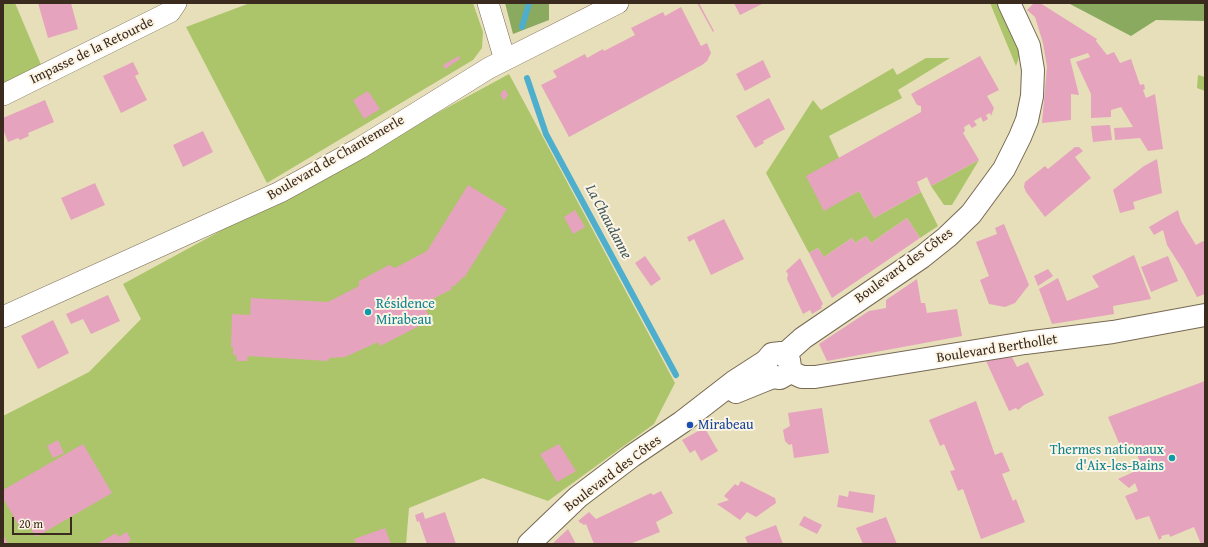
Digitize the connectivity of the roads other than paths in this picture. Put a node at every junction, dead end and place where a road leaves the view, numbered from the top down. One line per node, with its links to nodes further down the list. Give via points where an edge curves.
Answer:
1 (176, 3): 6 (street, Impasse de la Retourde, via 170,12)
2 (488, 3): 5 (street)
3 (618, 3): 5 (street, Boulevard de Chantemerle)
4 (1009, 3): 9 (main road, Boulevard des Côtes, via 1029,46 1033,70 1032,96 1027,120 1004,169 971,214 947,237 804,338)
5 (505, 60): 8 (street, Boulevard de Chantemerle, via 354,151 280,192)
6 (3, 95)
7 (1205, 315): 9 (main road, Boulevard Berthollet, via 1113,332 815,377 802,377)
8 (3, 317)
9 (778, 366): 10 (main road, Boulevard des Côtes, via 701,409 632,456 578,497)
10 (529, 544)

